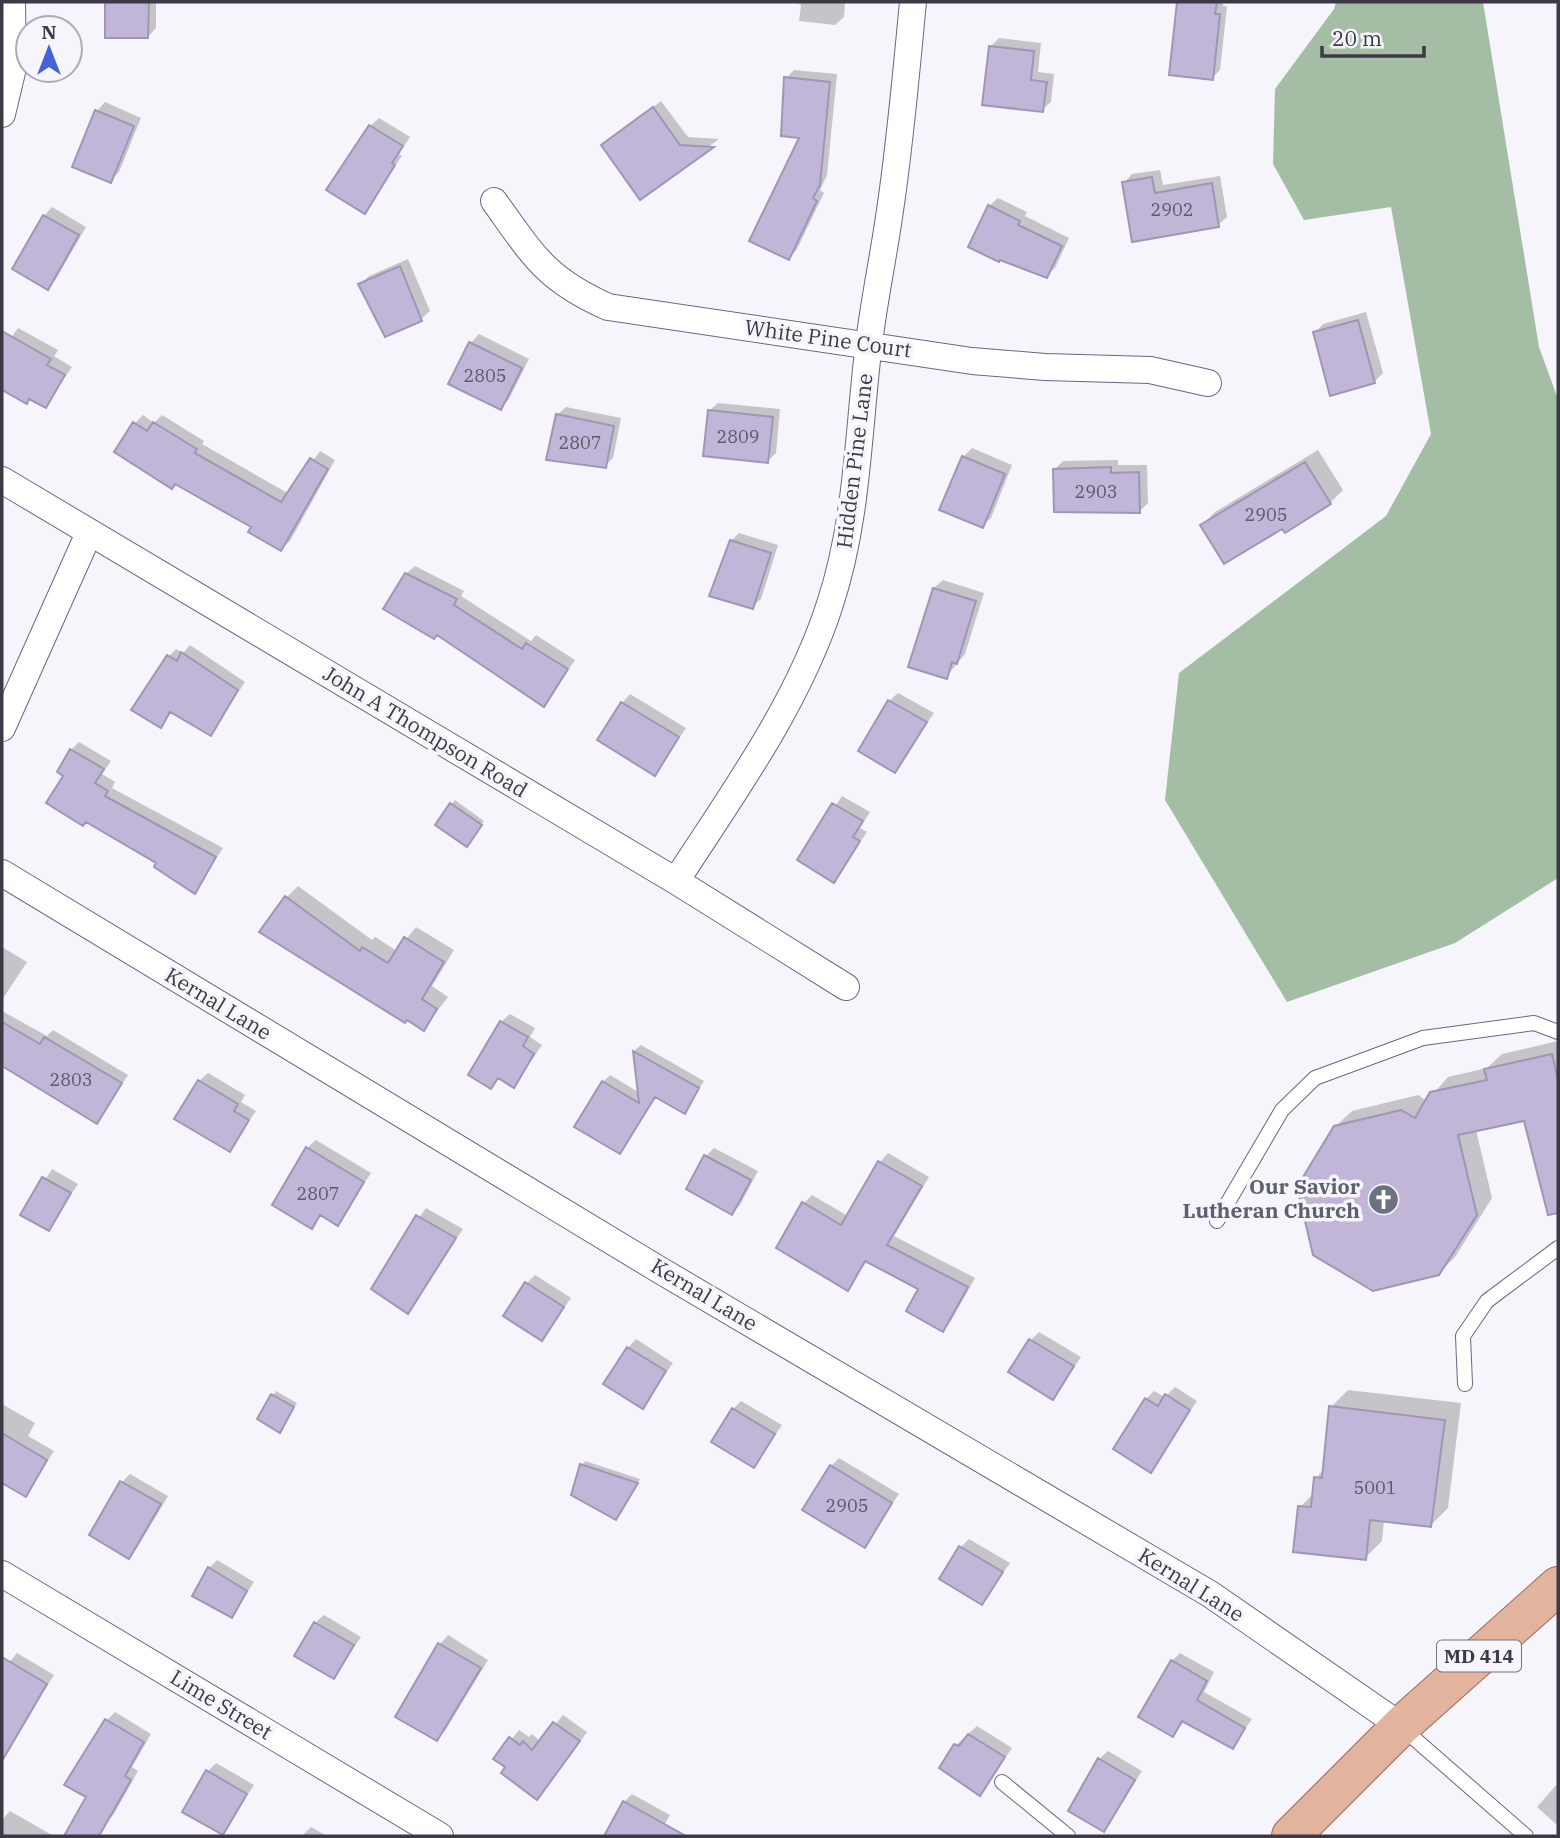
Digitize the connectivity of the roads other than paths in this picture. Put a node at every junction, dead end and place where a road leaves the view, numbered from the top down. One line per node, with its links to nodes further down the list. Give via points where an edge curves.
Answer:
1 (12, 2): 3 (street, via 13,68)
2 (913, 2): 5 (street, Hidden Pine Lane, via 890,215)
3 (2, 114)
4 (494, 201): 5 (street, White Pine Court, via 540,265 580,295 608,307)
5 (869, 344): 6 (street, White Pine Court, via 1045,368 1150,370); 11 (street, Hidden Pine Lane, via 847,540 830,605 778,719)
6 (1208, 383)
7 (2, 480): 8 (street, John A Thompson Road)
8 (89, 533): 9 (street); 11 (street, John A Thompson Road)
9 (2, 728)
10 (2, 873): 19 (street, Kernal Lane, via 658,1269 1210,1594)
11 (676, 881): 12 (street, John A Thompson Road)
12 (846, 987)
13 (1558, 1032): 14 (lane, via 1534,1023 1423,1038 1315,1078 1282,1110)
14 (1217, 1221)
15 (1558, 1248): 16 (lane, via 1487,1301 1463,1336)
16 (1465, 1384)
17 (2, 1574): 21 (street, Lime Street)
18 (1558, 1586): 19 (main road, MD 414)
19 (1401, 1726): 23 (main road, MD 414); 24 (lane)
20 (1002, 1782): 22 (lane)
21 (440, 1836)
22 (1068, 1836)
23 (1291, 1836)
24 (1526, 1836)

